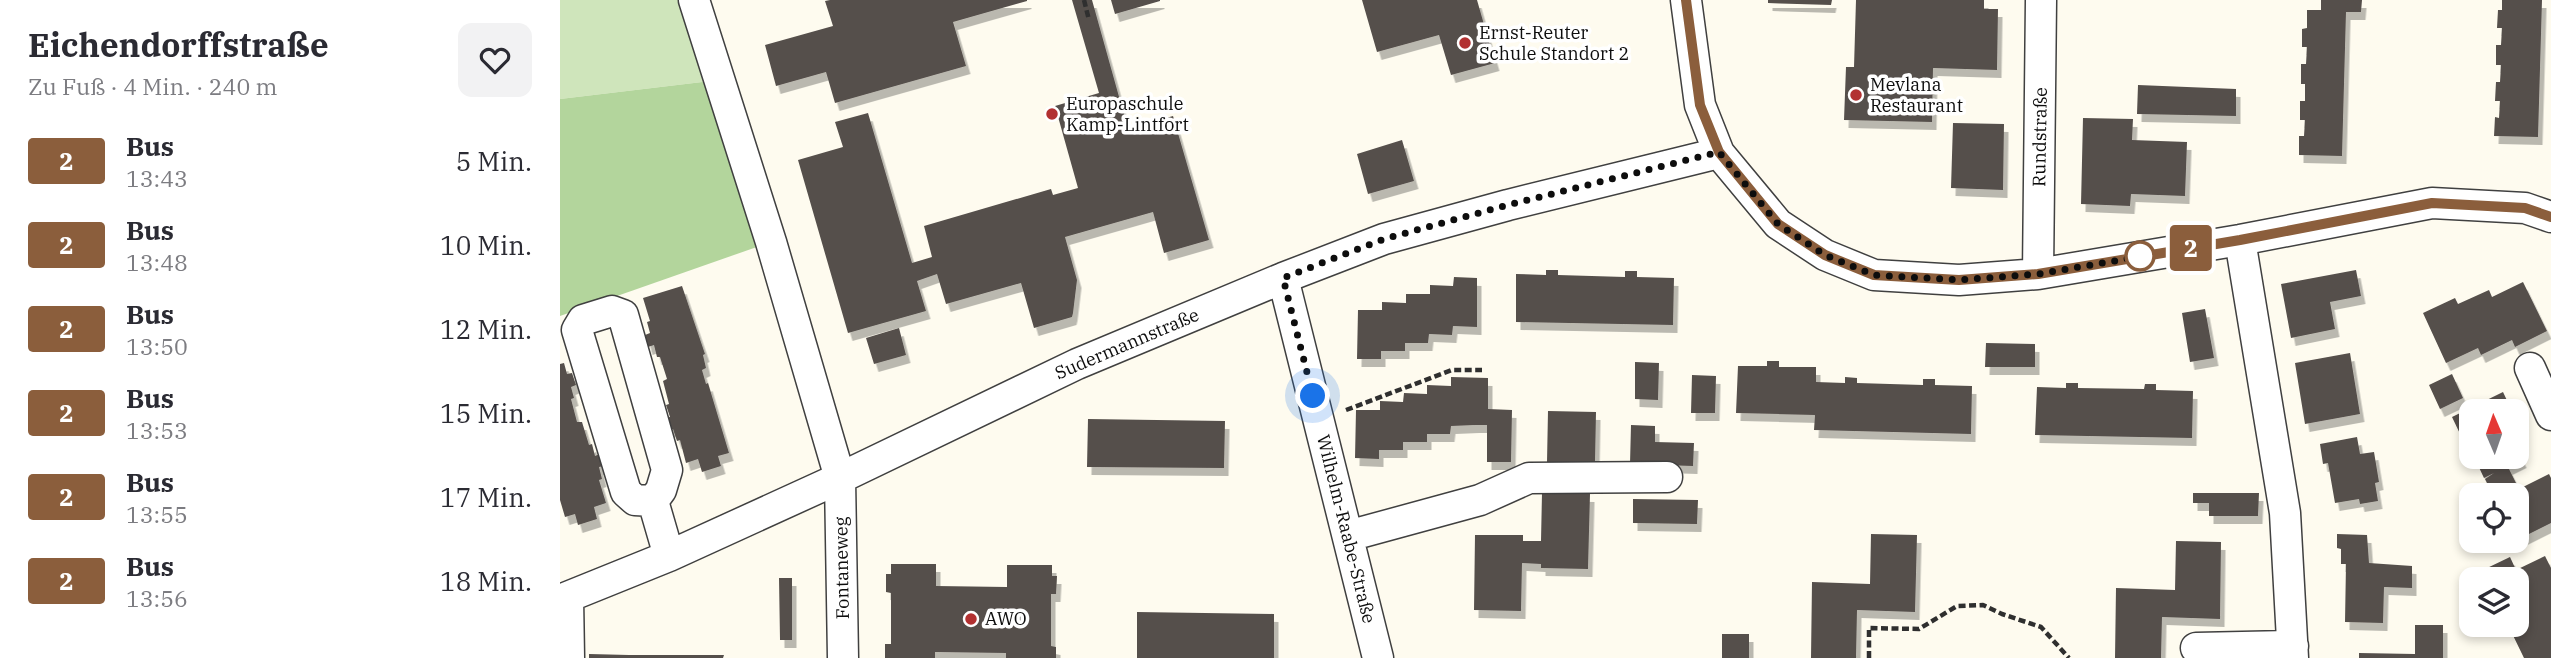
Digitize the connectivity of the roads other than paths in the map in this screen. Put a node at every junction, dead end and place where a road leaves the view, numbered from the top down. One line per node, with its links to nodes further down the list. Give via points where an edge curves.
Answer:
1 (694, 0): 12 (street, Fontaneweg)
2 (1686, 0): 4 (street, via 1700,105)
3 (2041, 0): 7 (street, Rundstraße)
4 (1719, 152): 7 (street, via 1778,224 1825,255 1874,275 1959,280); 8 (street, Sudermannstraße, via 1384,239)
5 (2551, 217): 6 (street, via 2525,208 2432,203)
6 (2240, 240): 7 (street); 18 (street, via 2285,513)
7 (2038, 274)
8 (1283, 278): 12 (street, Sudermannstraße, via 1077,364); 14 (street, Wilhelm-Raabe-Straße)
9 (2530, 368): 10 (street)
10 (2551, 415)
11 (1667, 477): 14 (street, via 1529,478 1480,500)
12 (840, 478): 15 (street, Sudermannstraße); 20 (street, Fontaneweg)
13 (653, 501): 13 (street, via 635,500 626,492 577,330 583,320 612,311 623,314 667,470); 15 (street)
14 (1348, 536): 21 (street, Wilhelm-Raabe-Straße)
15 (669, 556): 16 (street, Sudermannstraße)
16 (564, 598): 19 (street)
17 (2196, 648): 18 (street)
18 (2292, 652)
19 (569, 658)
20 (843, 658)
21 (1378, 658)

